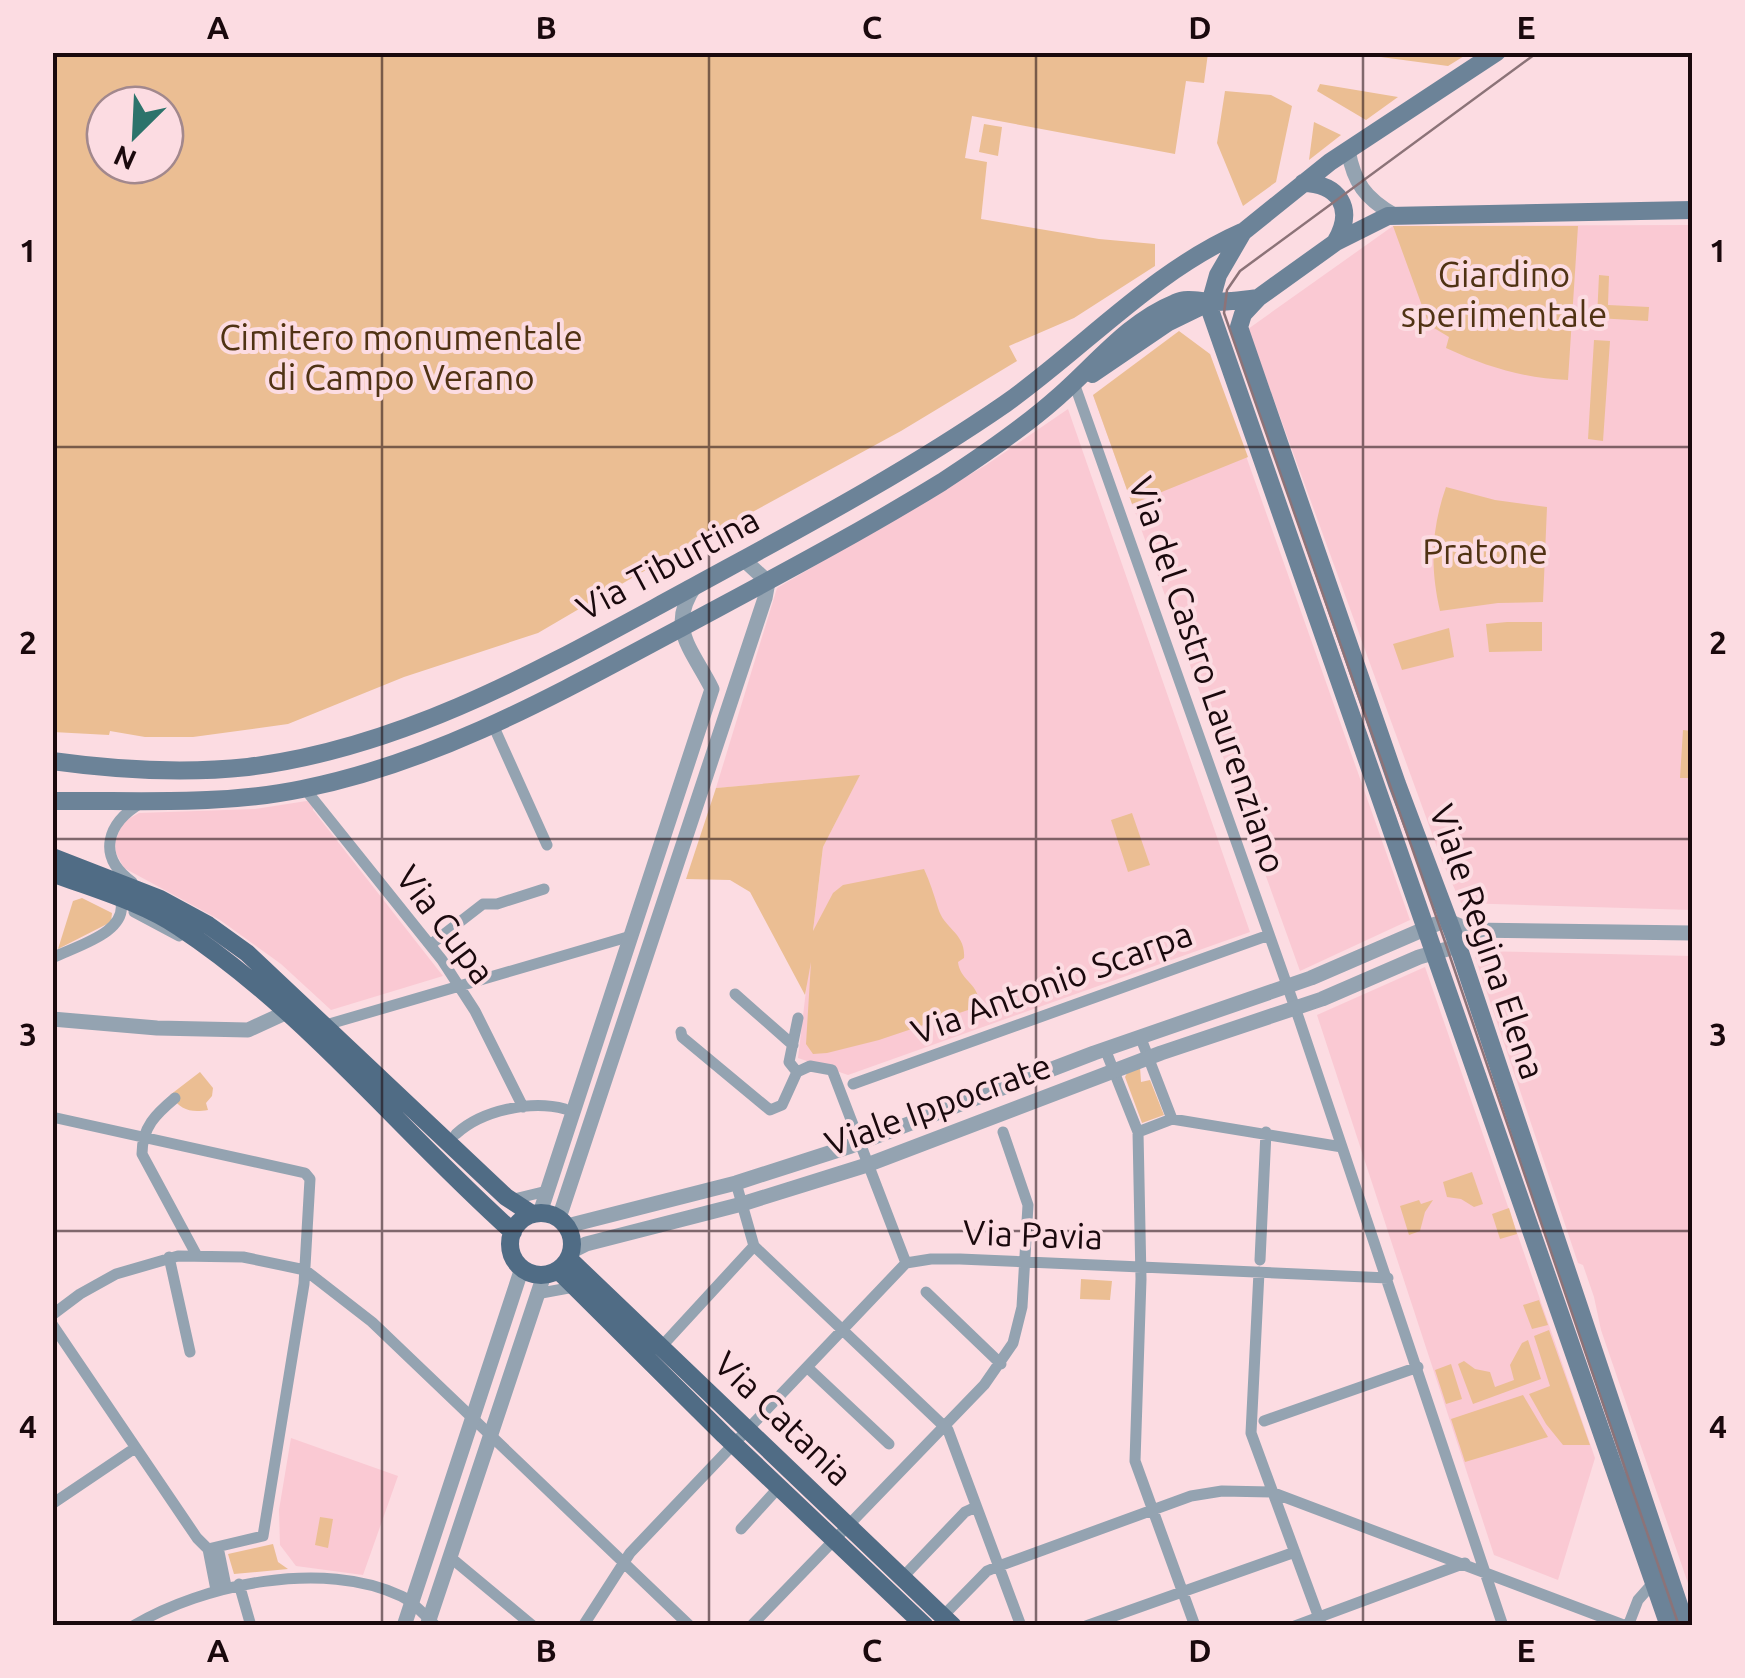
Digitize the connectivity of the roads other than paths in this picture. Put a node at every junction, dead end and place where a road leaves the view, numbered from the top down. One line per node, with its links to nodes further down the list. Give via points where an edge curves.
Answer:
1 (1498, 52): 2 (main road)
2 (1348, 150): 3 (main road); 5 (street, via 1359,188)
3 (1303, 182): 6 (main road); 7 (main road, via 1325,185 1340,199 1344,223)
4 (1692, 210): 5 (main road)
5 (1394, 214): 7 (main road)
6 (1243, 232): 9 (main road); 11 (main road, Via Tiburtina, via 1195,256 942,446)
7 (1336, 242): 8 (main road)
8 (1258, 298): 9 (main road, Via Tiburtina); 30 (main road, Viale Regina Elena, via 1239,326)
9 (1209, 302): 10 (main road, Via Tiburtina, via 1170,305 1110,347); 31 (main road, Viale Regina Elena)
10 (1074, 384): 12 (main road, Via Tiburtina, via 941,482); 34 (street, Via del Castro Laurenziano)
11 (744, 560): 12 (street); 13 (main road, Via Tiburtina)
12 (768, 582): 14 (main road, Via Tiburtina); 16 (street)
13 (696, 586): 14 (street, via 681,611); 18 (main road, Via Tiburtina, via 477,700 332,751 200,770)
14 (681, 628): 15 (street); 17 (main road, Via Tiburtina)
15 (712, 689): 16 (street); 25 (street)
16 (734, 695): 27 (street)
17 (493, 726): 19 (main road, Via Tiburtina, via 394,764); 22 (street)
18 (52, 762)
19 (305, 788): 20 (main road, Via Tiburtina); 37 (street, Via Cupa)
20 (145, 800): 21 (main road, Via Tiburtina); 29 (street, via 116,822 111,852 124,876)
21 (52, 801)
22 (546, 845)
23 (52, 857): 29 (main road)
24 (52, 873): 28 (main road)
25 (648, 887): 27 (street); 35 (street)
26 (544, 889): 37 (street, via 483,904)
27 (667, 894): 58 (street)
28 (120, 899): 32 (main road); 39 (street, via 116,925)
29 (160, 899): 32 (main road)
30 (1448, 921): 31 (street, Viale Ippocrate); 36 (main road, Viale Regina Elena)
31 (1426, 927): 38 (main road, Viale Regina Elena); 41 (street, Viale Ippocrate)
32 (194, 928): 43 (main road, via 252,956)
33 (1692, 932): 36 (street, Viale Ippocrate)
34 (1270, 934): 41 (street, Via del Castro Laurenziano); 55 (street, Via Antonio Scarpa)
35 (631, 936): 40 (street); 56 (street)
36 (1463, 938): 38 (street, Viale Ippocrate); 123 (main road, Viale Regina Elena)
37 (430, 945): 40 (street, Via Cupa)
38 (1435, 952): 44 (street, Viale Ippocrate); 123 (main road, Viale Regina Elena)
39 (52, 958)
40 (460, 986): 47 (street); 59 (street, Via Cupa)
41 (1286, 986): 44 (street, Via del Castro Laurenziano); 49 (street, Viale Ippocrate)
42 (735, 994): 50 (street)
43 (297, 1008): 46 (street, via 251,1030); 47 (main road)
44 (1294, 1008): 52 (street, Viale Ippocrate); 69 (street, Via del Castro Laurenziano)
45 (798, 1018): 50 (street)
46 (52, 1019)
47 (317, 1027): 73 (main road); 77 (main road)
48 (682, 1032): 54 (street, via 766,1108 782,1105)
49 (1140, 1036): 51 (street, Viale Ippocrate); 52 (street)
50 (793, 1045): 54 (street, via 789,1062)
51 (1105, 1049): 53 (street); 68 (street, Viale Ippocrate)
52 (1149, 1058): 53 (street, Viale Ippocrate); 62 (street)
53 (1114, 1071): 64 (street); 70 (street, Viale Ippocrate)
54 (797, 1072): 68 (street, via 832,1070)
55 (853, 1084)
56 (578, 1097): 58 (street); 72 (street)
57 (175, 1098): 67 (street, via 153,1117)
58 (598, 1104): 76 (street)
59 (523, 1107): 60 (street); 66 (street, via 479,1119)
60 (565, 1109)
61 (52, 1117): 67 (street)
62 (1172, 1119): 64 (street); 65 (street)
63 (1003, 1132): 82 (street, via 1028,1205)
64 (1138, 1132): 84 (street)
65 (1266, 1132): 69 (street); 85 (street)
66 (456, 1134)
67 (144, 1138): 79 (street, via 142,1154); 87 (street, via 306,1174)
68 (859, 1143): 70 (street); 71 (street, Viale Ippocrate)
69 (1342, 1147): 88 (street, Via del Castro Laurenziano)
70 (867, 1165): 74 (street, Viale Ippocrate); 83 (street)
71 (736, 1182): 74 (street); 76 (street, Viale Ippocrate)
72 (547, 1192): 73 (street); 75 (street)
73 (510, 1200): 75 (main road)
74 (742, 1204): 78 (street); 81 (street, Viale Ippocrate)
75 (536, 1213): 76 (main road); 77 (main road)
76 (563, 1222): 81 (main road, via 572,1238)
77 (512, 1232): 86 (main road, via 511,1252)
78 (754, 1246): 94 (street); 95 (street)
79 (196, 1254): 80 (street); 87 (street)
80 (170, 1257): 92 (street, via 99,1282); 96 (street)
81 (566, 1260): 86 (main road); 89 (main road, Via Catania); 89 (street, via 585,1257); 91 (street)
82 (1024, 1261): 83 (street, Via Pavia); 84 (street, Via Pavia); 97 (street, via 1020,1317)
83 (906, 1264): 94 (street)
84 (1141, 1266): 85 (street, Via Pavia); 112 (street, via 1134,1454)
85 (1259, 1266): 88 (street, Via Pavia); 109 (street, via 1251,1433)
86 (522, 1268): 100 (street)
87 (305, 1270): 100 (street, via 372,1322); 115 (street, via 263,1536)
88 (1388, 1278): 98 (street, Via del Castro Laurenziano)
89 (582, 1284): 91 (street); 95 (main road, Via Catania); 106 (main road, Via Catania)
90 (926, 1292): 97 (street)
91 (536, 1294): 104 (street)
92 (52, 1315)
93 (52, 1324): 107 (street)
94 (844, 1330): 99 (street); 102 (street)
95 (661, 1347): 103 (main road, Via Catania)
96 (190, 1352)
97 (1001, 1364): 102 (street)
98 (1418, 1367): 101 (street); 121 (street, Via del Castro Laurenziano)
99 (808, 1368): 103 (street); 105 (street)
100 (472, 1418): 104 (street); 126 (street)
101 (1264, 1421)
102 (945, 1425): 111 (street); 114 (street)
103 (748, 1431): 106 (street); 114 (main road, Via Catania)
104 (490, 1434): 117 (street); 118 (street)
105 (889, 1444)
106 (735, 1445): 108 (main road, Via Catania); 118 (street)
107 (135, 1448): 110 (street); 115 (street)
108 (780, 1486): 113 (street); 114 (main road, Via Catania)
109 (1271, 1492): 112 (street, via 1212,1491); 116 (street); 119 (street)
110 (52, 1504)
111 (976, 1506): 120 (street); 122 (street)
112 (1150, 1510): 120 (street); 125 (street)
113 (741, 1529)
114 (842, 1533): 122 (main road, Via Catania); 137 (street); 138 (main road, Via Catania)
115 (213, 1548): 124 (street)
116 (1294, 1552): 125 (street); 129 (street)
117 (450, 1557): 130 (street); 134 (street)
118 (624, 1563): 135 (street); 136 (street)
119 (1465, 1563): 121 (street); 129 (street)
120 (1000, 1566): 128 (street, via 987,1572); 139 (street)
121 (1484, 1570): 143 (street, Via del Castro Laurenziano); 144 (street)
122 (902, 1578): 128 (main road, Via Catania)
123 (1662, 1582): 144 (street, via 1635,1605); 145 (main road); 146 (main road)
124 (227, 1587): 126 (street, via 283,1579 362,1584); 127 (street); 132 (street)
125 (1182, 1592): 140 (street); 141 (street)
126 (412, 1603): 130 (street); 133 (street)
127 (154, 1620): 131 (street)
128 (948, 1621)
129 (1321, 1621): 142 (street)
130 (431, 1623)
131 (133, 1626)
132 (250, 1626)
133 (404, 1626)
134 (533, 1626)
135 (583, 1626)
136 (690, 1626)
137 (751, 1626)
138 (925, 1626)
139 (1021, 1626)
140 (1086, 1626)
141 (1194, 1626)
142 (1296, 1626)
143 (1504, 1626)
144 (1627, 1626)
145 (1668, 1626)
146 (1687, 1626)

